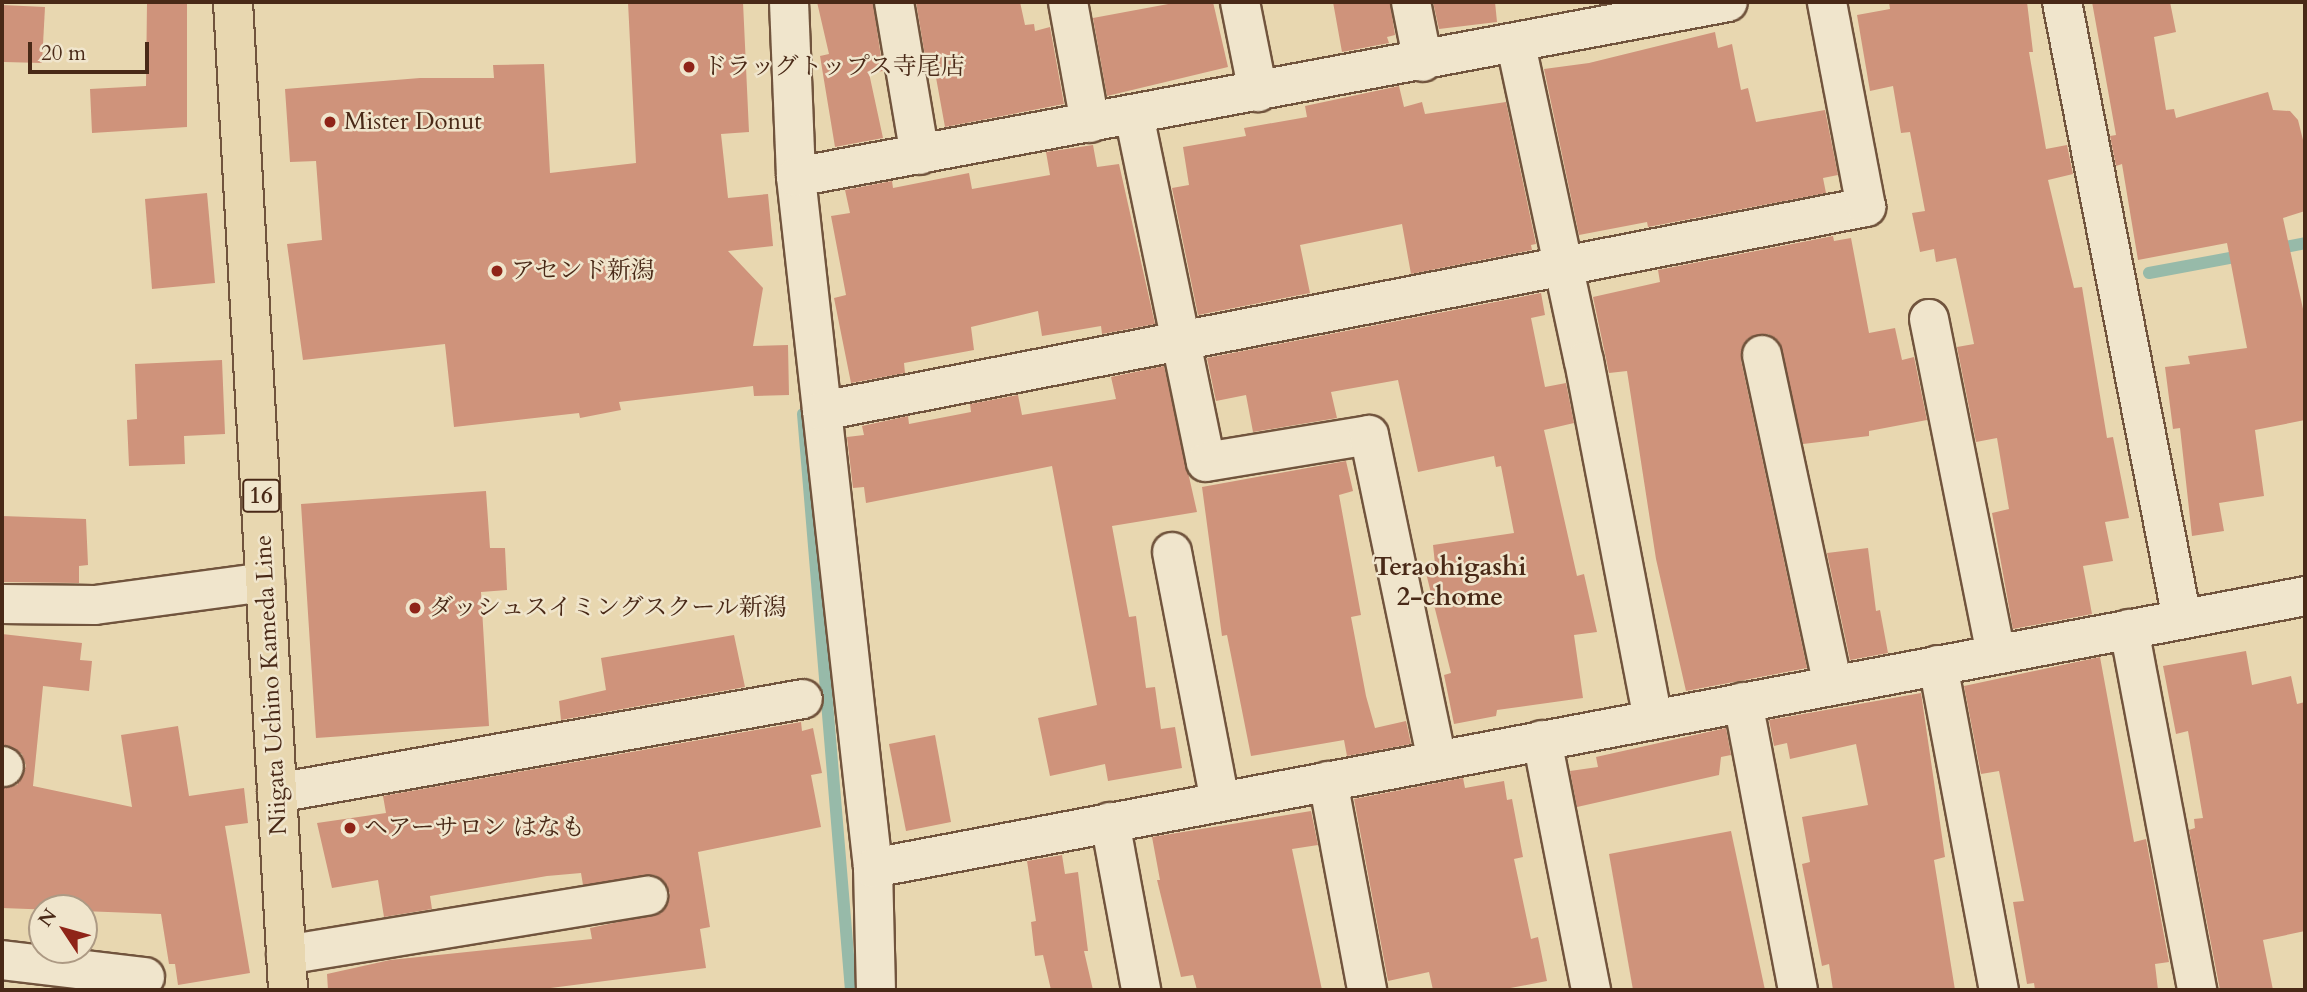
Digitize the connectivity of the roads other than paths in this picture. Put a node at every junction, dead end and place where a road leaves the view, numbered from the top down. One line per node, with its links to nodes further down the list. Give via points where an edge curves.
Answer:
1 (233, 2): 24 (main road, Niigata Uchino Kameda Line / 16)
2 (789, 2): 17 (street)
3 (894, 2): 16 (street)
4 (1068, 2): 15 (street)
5 (1240, 2): 13 (street)
6 (1411, 2): 12 (street)
7 (1728, 2): 10 (street)
8 (1827, 2): 18 (street, via 1866,207)
9 (2062, 2): 27 (street)
10 (1585, 16): 11 (street)
11 (1516, 45): 12 (street); 18 (street)
12 (1423, 62): 13 (street)
13 (1258, 92): 14 (street)
14 (1134, 115): 15 (street); 20 (street)
15 (1090, 123): 16 (street)
16 (920, 155): 17 (street)
17 (796, 177): 22 (street)
18 (1563, 264): 20 (street); 34 (street)
19 (1929, 319): 29 (street)
20 (1181, 340): 22 (street); 36 (street, via 1206,462 1369,435)
21 (1762, 355): 31 (street)
22 (822, 411): 41 (street)
23 (1172, 552): 39 (street)
24 (265, 582): 26 (street, via 95,605); 38 (main road, Niigata Uchino Kameda Line / 16)
25 (2305, 596): 27 (street)
26 (2, 604)
27 (2182, 619): 28 (street)
28 (2129, 629): 29 (street); 52 (street)
29 (1996, 654): 30 (street)
30 (1938, 665): 31 (street); 51 (street)
31 (1833, 685): 33 (street)
32 (803, 699): 38 (street)
33 (1743, 702): 34 (street); 50 (street)
34 (1653, 719): 35 (street)
35 (1542, 740): 36 (street); 49 (street)
36 (1437, 760): 37 (street)
37 (1328, 781): 39 (street); 48 (street)
38 (277, 793): 44 (main road, Niigata Uchino Kameda Line / 16)
39 (1220, 801): 40 (street)
40 (1110, 822): 41 (street); 47 (street)
41 (873, 868): 46 (street)
42 (648, 895): 44 (street)
43 (2, 960): 45 (street)
44 (287, 972)
45 (145, 977)
46 (876, 990)
47 (1141, 990)
48 (1367, 990)
49 (1591, 990)
50 (1798, 990)
51 (1999, 990)
52 (2197, 990)

